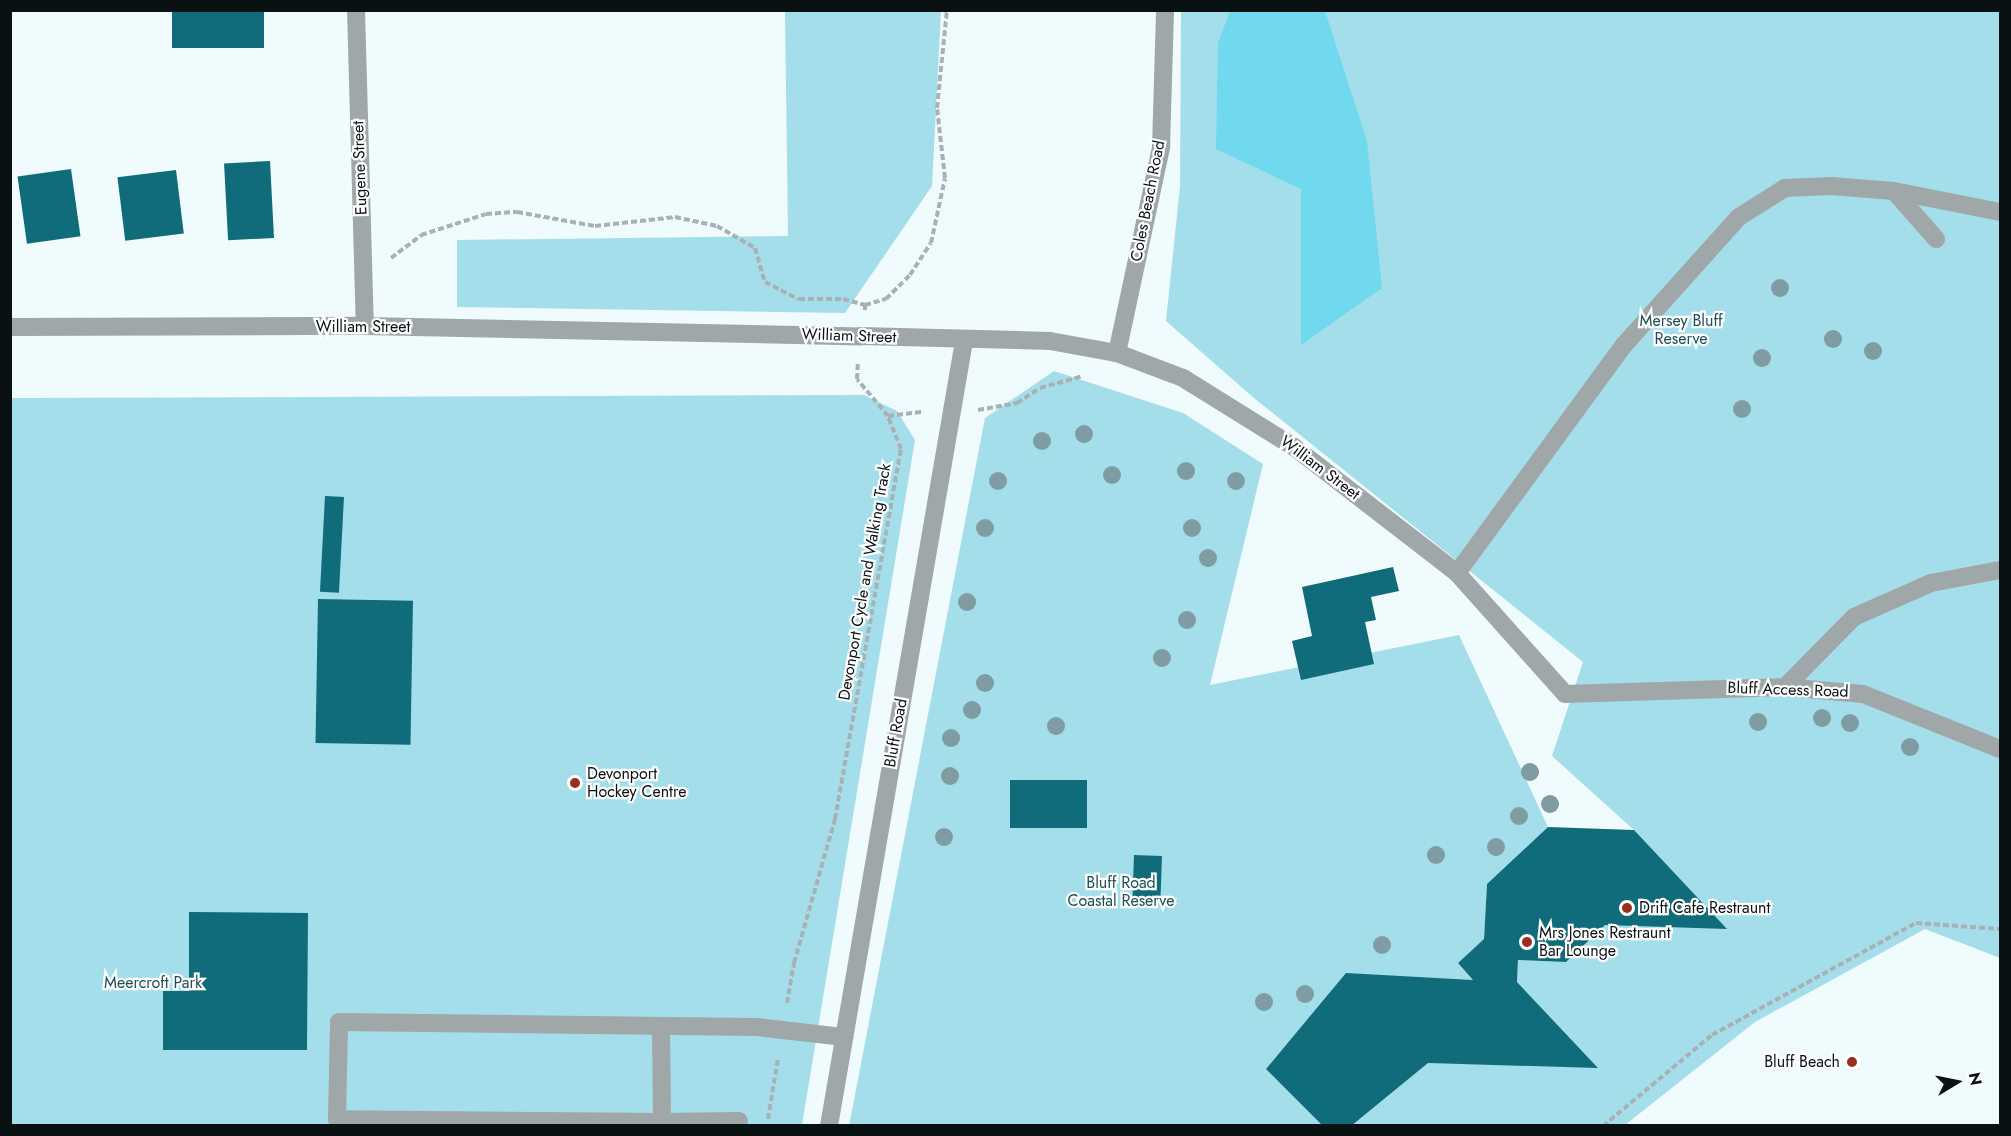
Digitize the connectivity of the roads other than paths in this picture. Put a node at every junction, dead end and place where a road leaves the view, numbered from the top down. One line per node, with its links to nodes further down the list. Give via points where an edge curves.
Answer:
1 (356, 10): 6 (street, Eugene Street)
2 (1164, 10): 9 (street, Coles Beach Road, via 1161,147)
3 (1894, 191): 4 (street); 5 (street); 11 (street, via 1831,186 1785,188 1739,217 1624,345)
4 (2001, 212)
5 (1936, 239)
6 (365, 326): 7 (street, William Street); 8 (street, William Street)
7 (10, 327)
8 (964, 341): 9 (street, William Street, via 1050,341); 16 (street, Bluff Road)
9 (1117, 353): 11 (street, William Street, via 1183,378 1294,447)
10 (2001, 570): 12 (street, via 1931,583 1854,617)
11 (1457, 573): 13 (street, William Street)
12 (1785, 687): 13 (street, Bluff Access Road); 14 (street, Bluff Access Road, via 1863,694)
13 (1565, 694)
14 (2001, 749)
15 (661, 1026): 16 (street); 18 (street); 18 (street, via 339,1022 337,1119)
16 (844, 1036): 19 (street, Bluff Road)
17 (739, 1121): 18 (street)
18 (662, 1122)
19 (829, 1125)

